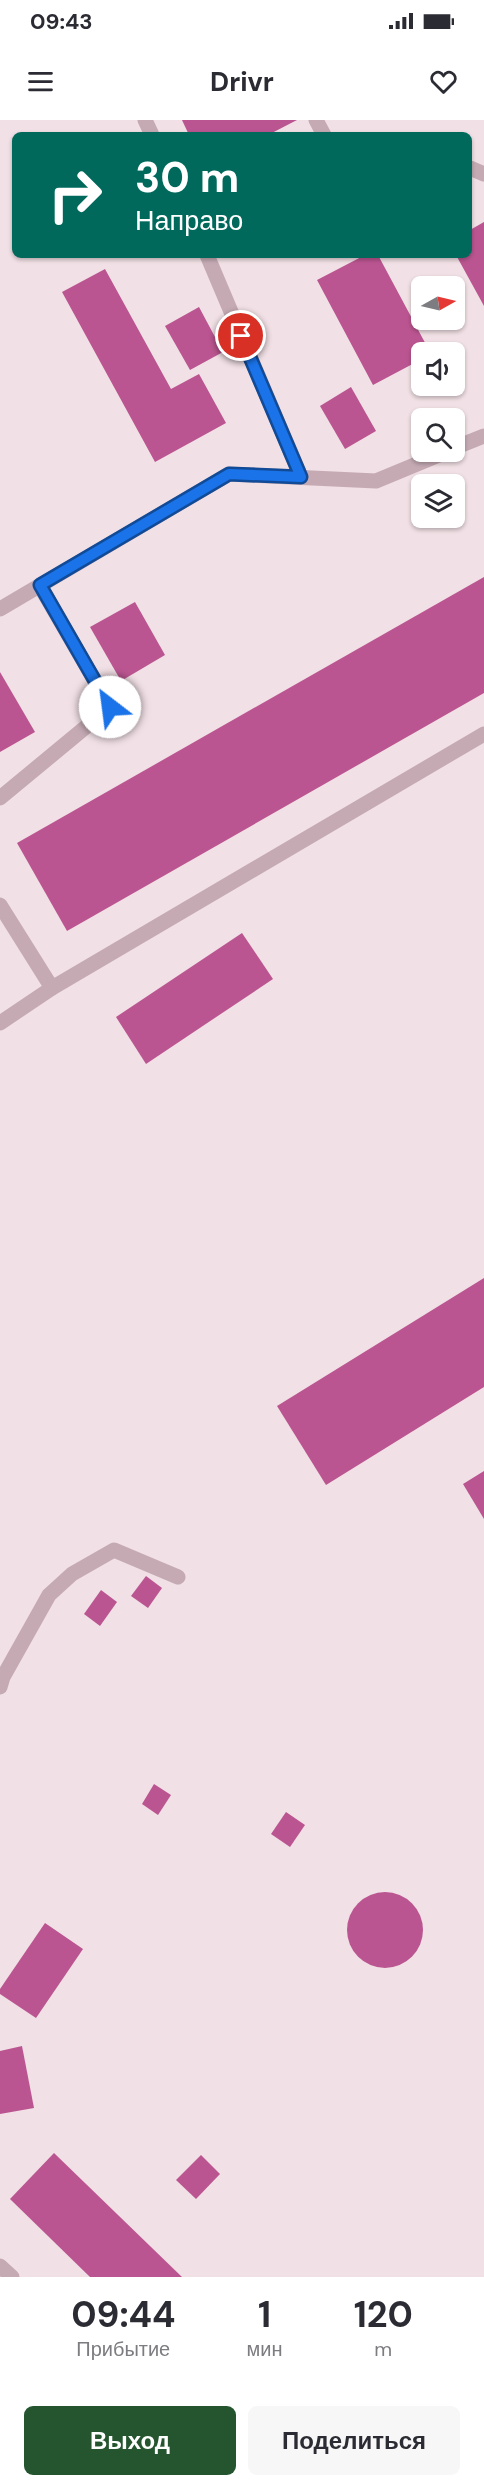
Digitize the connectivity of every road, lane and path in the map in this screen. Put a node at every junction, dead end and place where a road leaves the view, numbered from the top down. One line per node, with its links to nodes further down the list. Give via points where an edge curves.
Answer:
1 (208, 258): 5 (lane)
2 (483, 439): 3 (lane)
3 (465, 445)
4 (422, 462): 5 (lane, via 376,481)
5 (301, 477): 6 (lane, via 229,474)
6 (40, 585): 7 (lane); 9 (lane, via 110,707)
7 (0, 609)
8 (484, 734): 11 (lane)
9 (0, 798)
10 (0, 905): 11 (lane)
11 (52, 988): 12 (lane)
12 (0, 1023)
13 (178, 1577): 14 (lane, via 114,1550 72,1574 49,1595)
14 (0, 1687)
15 (0, 2266): 16 (lane)
16 (12, 2277)

